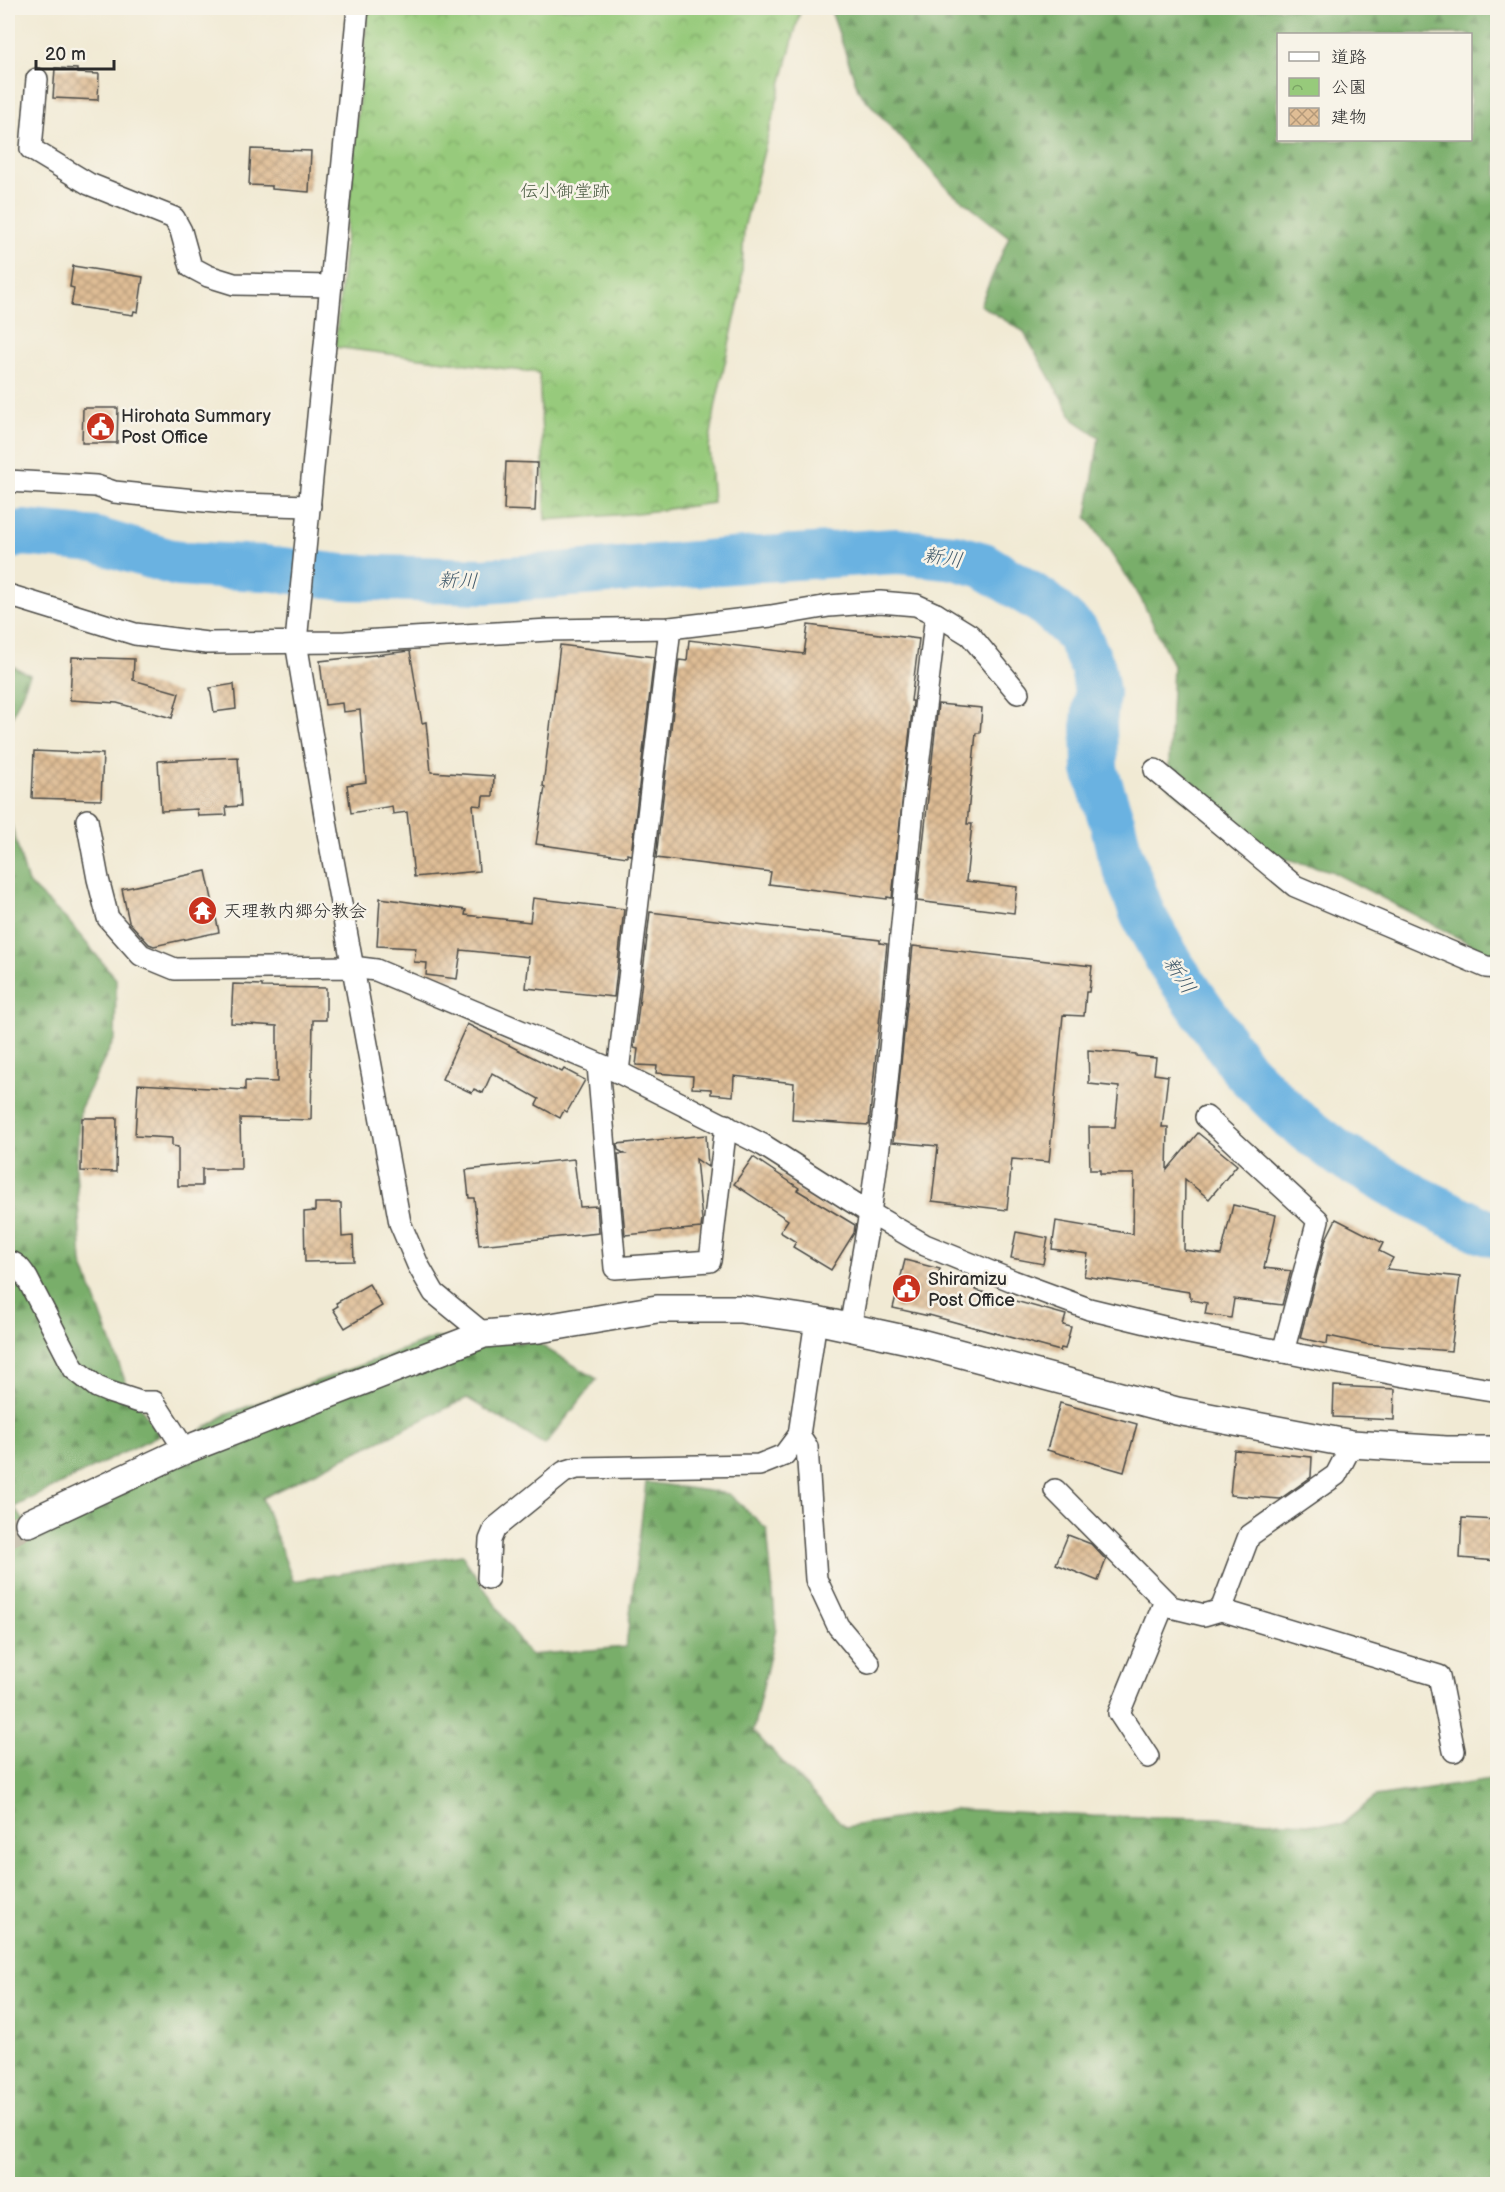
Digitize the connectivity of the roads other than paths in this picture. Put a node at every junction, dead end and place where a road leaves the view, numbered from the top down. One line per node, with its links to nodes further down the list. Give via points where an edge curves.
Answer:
1 (358, 8): 3 (street)
2 (37, 79): 3 (street, via 31,149 89,184 174,218 191,267 234,284)
3 (331, 286): 5 (street)
4 (8, 481): 5 (street, via 96,486 114,492)
5 (309, 512): 9 (street)
6 (8, 595): 9 (street, via 135,634 207,643)
7 (936, 614): 8 (street, via 916,605 880,602); 10 (street, via 970,635); 19 (street)
8 (670, 628): 9 (street); 16 (street)
9 (296, 642): 13 (street)
10 (1018, 693)
11 (1155, 770): 14 (street, via 1295,886 1486,967)
12 (87, 820): 13 (street, via 108,918 141,955 175,969)
13 (352, 967): 15 (street, via 376,970); 23 (street, via 400,1222 434,1293)
14 (1497, 968)
15 (598, 1065): 16 (street); 18 (street, via 615,1268 710,1261)
16 (618, 1072): 18 (street)
17 (1206, 1117): 24 (street, via 1318,1220)
18 (726, 1125): 19 (street)
19 (870, 1213): 22 (street); 24 (street, via 926,1245 1089,1309)
20 (8, 1262): 28 (street, via 27,1278 74,1369 109,1392 140,1402 154,1402)
21 (816, 1320): 22 (street); 23 (street, via 740,1309 657,1309 540,1329); 26 (street)
22 (850, 1328): 27 (street, via 1177,1411)
23 (484, 1334): 28 (street)
24 (1283, 1352): 25 (street)
25 (1497, 1391)
26 (799, 1435): 32 (street, via 784,1455 759,1465 577,1468 564,1472 495,1528 490,1540); 35 (street, via 807,1447 816,1579 838,1626)
27 (1352, 1444): 29 (street); 34 (street, via 1336,1475 1249,1536)
28 (185, 1450): 31 (street)
29 (1497, 1450)
30 (1055, 1490): 33 (street)
31 (29, 1523)
32 (488, 1578)
33 (1165, 1601): 34 (street, via 1171,1607 1204,1615); 37 (street, via 1119,1713)
34 (1221, 1610): 36 (street, via 1439,1676)
35 (869, 1663)
36 (1454, 1751)
37 (1148, 1757)

